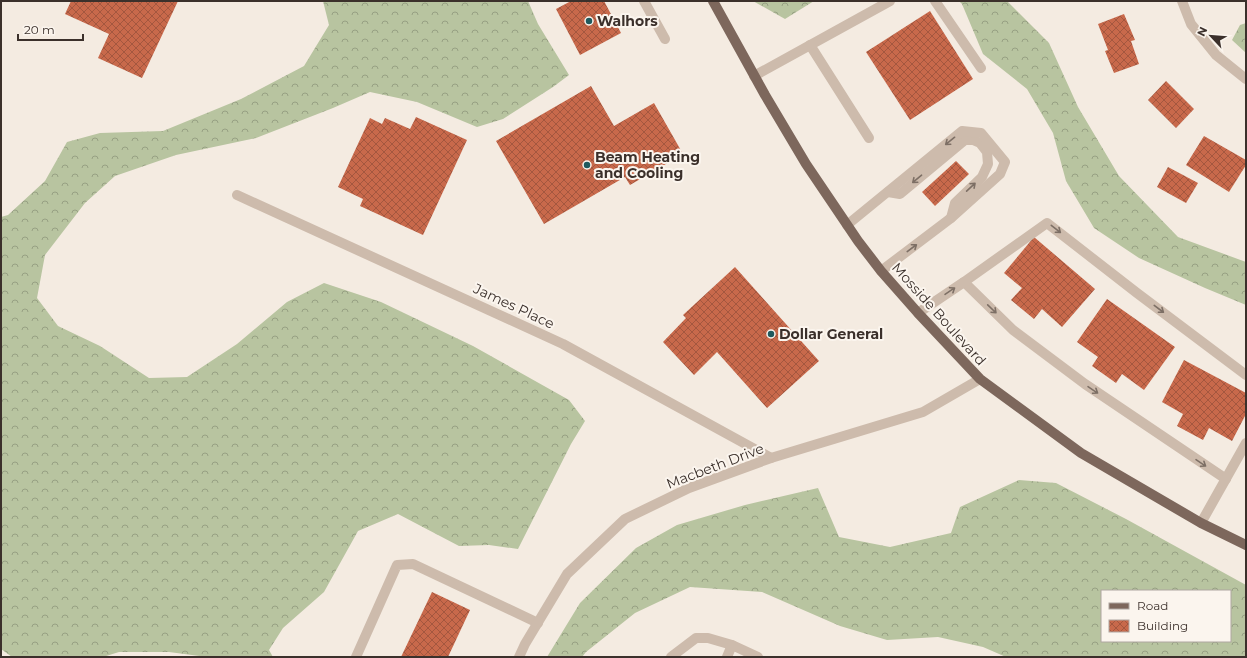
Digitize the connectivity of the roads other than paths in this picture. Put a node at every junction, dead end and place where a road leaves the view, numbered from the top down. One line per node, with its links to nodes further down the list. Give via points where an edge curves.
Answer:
1 (644, 1): 6 (street)
2 (713, 1): 9 (main road, Mosside Boulevard)
3 (890, 1): 7 (street)
4 (935, 1): 8 (street)
5 (1182, 1): 10 (street, via 1190,24 1216,55)
6 (665, 39)
7 (810, 45): 9 (street); 11 (street)
8 (981, 68)
9 (754, 76): 15 (main road, Mosside Boulevard, via 806,164)
10 (1246, 79)
11 (869, 138)
12 (888, 192): 14 (street, one-way to 12, via 955,202 982,177 988,164 987,152 980,143 973,140 965,140 900,194); 14 (street, one-way to 12, via 1000,174 1005,162 981,133 962,131); 15 (street)
13 (237, 194): 22 (street, James Place, via 563,344)
14 (951, 218): 16 (street, one-way to 14)
15 (847, 225): 16 (main road, Mosside Boulevard)
16 (881, 271): 18 (main road, Mosside Boulevard)
17 (964, 282): 18 (street, one-way to 17); 19 (street, one-way to 19, via 1047,223); 23 (street, one-way to 23, via 1013,330 1085,384)
18 (918, 313): 20 (main road, Mosside Boulevard)
19 (1246, 375)
20 (980, 379): 22 (street, Macbeth Drive, via 923,412); 24 (main road, Mosside Boulevard, via 1081,453)
21 (1246, 443): 23 (street)
22 (771, 458): 26 (street, Macbeth Drive, via 690,488 625,519 567,574)
23 (1226, 479): 24 (street)
24 (1201, 523): 25 (main road, Mosside Boulevard)
25 (1246, 546)
26 (538, 623): 28 (street, via 413,564 397,565); 29 (street, Macbeth Drive)
27 (732, 645): 30 (street, via 708,638 696,638); 31 (street); 32 (street)
28 (356, 657)
29 (519, 657)
30 (671, 657)
31 (727, 657)
32 (758, 657)

